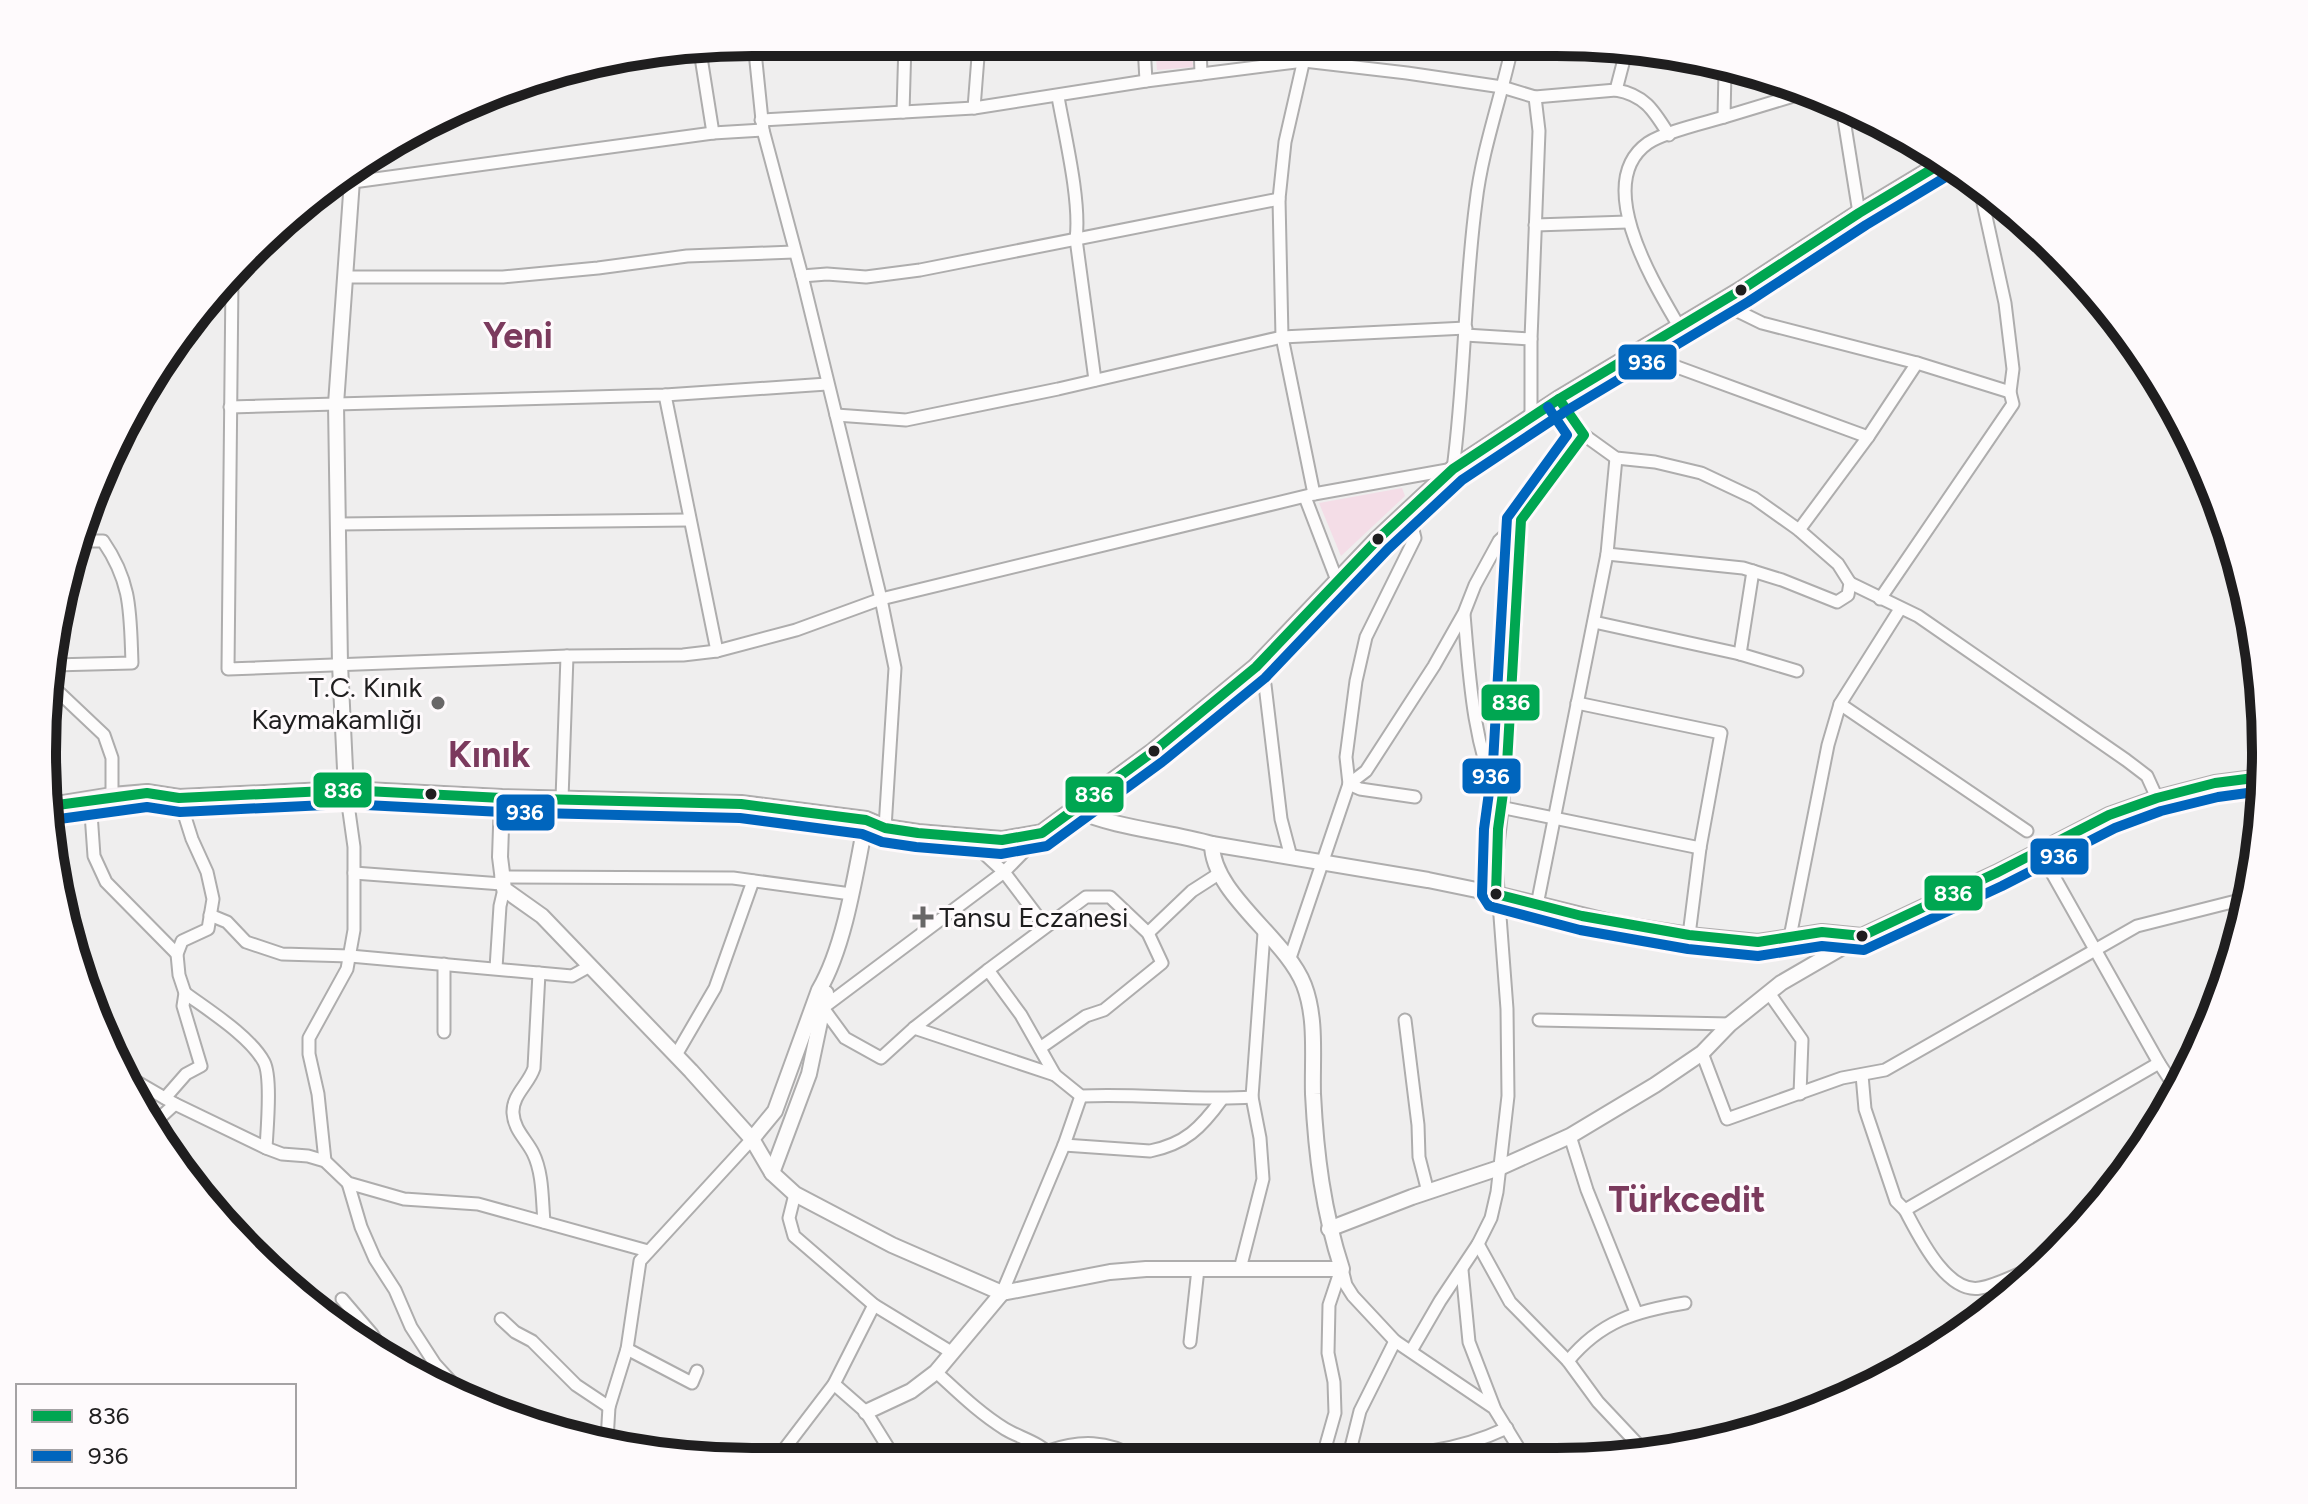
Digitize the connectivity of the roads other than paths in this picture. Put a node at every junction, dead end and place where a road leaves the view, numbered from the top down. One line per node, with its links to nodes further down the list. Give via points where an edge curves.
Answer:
1 (755, 56): 23 (street)
2 (905, 56): 20 (street)
3 (978, 56): 19 (street)
4 (1145, 56): 13 (street)
5 (1200, 56): 11 (street)
6 (1305, 56): 10 (street)
7 (1510, 56): 14 (street)
8 (701, 58): 24 (street)
9 (1624, 59): 15 (street)
10 (1304, 61): 11 (street); 14 (street); 28 (street, via 1285,142)
11 (1201, 74): 13 (street)
12 (1725, 77): 21 (street)
13 (1146, 81): 16 (street)
14 (1502, 87): 17 (street); 40 (street, via 1476,199)
15 (1616, 90): 17 (street); 25 (street, via 1633,93 1649,105)
16 (1058, 97): 19 (street); 33 (street)
17 (1535, 97): 32 (street)
18 (1790, 97): 21 (street)
19 (974, 108): 20 (street)
20 (903, 112): 23 (street)
21 (1724, 117): 25 (street)
22 (1844, 119): 30 (street)
23 (762, 125): 24 (street); 34 (street)
24 (713, 133): 27 (street)
25 (1669, 135): 31 (street, via 1637,152 1629,167)
26 (1934, 168): 30 (main road)
27 (353, 182): 36 (street)
28 (1279, 199): 33 (street); 41 (street)
29 (1983, 202): 47 (street, via 2005,303 2013,369)
30 (1859, 213): 38 (main road)
31 (1628, 222): 32 (street); 39 (street)
32 (1535, 225): 42 (street)
33 (1076, 239): 35 (street, via 920,270 866,277); 45 (street)
34 (794, 252): 35 (street); 36 (street, via 687,256 503,277)
35 (802, 276): 46 (street)
36 (347, 277): 50 (street)
37 (232, 290): 51 (street)
38 (1719, 302): 39 (main road); 44 (street, via 1762,323)
39 (1680, 328): 43 (main road)
40 (1466, 331): 41 (street); 42 (street); 57 (street)
41 (1282, 337): 45 (street); 58 (street)
42 (1531, 339): 53 (street)
43 (1644, 348): 49 (main road); 55 (street, via 1677,367)
44 (1917, 363): 47 (street); 55 (street)
45 (1095, 380): 52 (street, via 906,420)
46 (827, 384): 48 (street); 52 (street)
47 (2010, 392): 70 (street, via 2013,404 2003,422)
48 (665, 395): 50 (street); 60 (street)
49 (1559, 399): 53 (main road); 54 (street)
50 (336, 404): 51 (street); 62 (street)
51 (230, 407): 77 (street, via 228,669)
52 (836, 415): 69 (street)
53 (1531, 417): 57 (main road)
54 (1584, 435): 56 (street); 61 (street)
55 (1868, 437): 63 (street)
56 (1616, 458): 63 (street, via 1701,473 1754,498); 65 (street)
57 (1453, 469): 58 (street); 59 (main road)
58 (1310, 495): 67 (street); 69 (street)
59 (1408, 509): 67 (main road); 85 (street, via 1415,538 1366,637 1356,681 1346,757)
60 (689, 520): 62 (street); 74 (street)
61 (1521, 520): 72 (street, via 1499,541); 95 (street)
62 (339, 524): 77 (street)
63 (1799, 530): 68 (street, via 1838,564)
64 (89, 541): 78 (street, via 103,541 118,563 130,602 132,663)
65 (1607, 554): 66 (street); 73 (street)
66 (1753, 571): 68 (street, via 1837,602 1848,595); 75 (street)
67 (1338, 583): 79 (main road)
68 (1850, 583): 70 (street)
69 (881, 599): 74 (street); 99 (street, via 895,668)
70 (1880, 599): 71 (street)
71 (1900, 609): 83 (street); 91 (street, via 1918,616 2126,760 2147,776)
72 (1464, 613): 85 (street, via 1366,771); 95 (street, via 1480,751)
73 (1594, 622): 75 (street); 82 (street)
74 (717, 651): 76 (street)
75 (1740, 654): 80 (street)
76 (567, 656): 77 (street); 93 (street)
77 (340, 664): 86 (street)
78 (62, 665)
79 (1256, 667): 96 (main road); 106 (street, via 1265,685 1281,819)
80 (1797, 671)
81 (59, 692): 87 (street, via 104,735 112,758)
82 (1577, 703): 97 (street); 104 (street, via 1721,733)
83 (1840, 704): 100 (street); 123 (street)
84 (2251, 778): 91 (street)
85 (1349, 784): 88 (street); 107 (street)
86 (346, 790): 89 (main road); 90 (main road); 109 (street)
87 (112, 796): 89 (main road, via 147,793); 92 (main road)
88 (1415, 797)
89 (179, 798): 117 (street, via 207,872 213,899)
90 (502, 798): 93 (main road); 112 (street)
91 (2157, 798): 105 (street)
92 (90, 799): 94 (main road); 125 (street, via 94,856 106,882)
93 (562, 799): 98 (main road, via 741,804)
94 (58, 805)
95 (1500, 807): 97 (street); 114 (street)
96 (1076, 810): 101 (main road); 103 (street, via 1104,822)
97 (1555, 817): 104 (street); 116 (street)
98 (866, 820): 99 (main road); 113 (street)
99 (885, 828): 102 (main road)
100 (2027, 831)
101 (1042, 833): 102 (main road, via 1002,840); 108 (street)
102 (967, 837): 108 (street)
103 (1212, 844): 106 (street); 110 (street)
104 (1700, 848): 121 (street)
105 (2039, 850): 122 (street); 124 (street)
106 (1291, 857): 107 (street)
107 (1321, 861): 114 (street); 127 (street)
108 (1004, 872): 118 (street); 135 (street)
109 (354, 873): 112 (street); 126 (street)
110 (1220, 873): 119 (street, via 1192,891); 120 (street)
111 (753, 881): 112 (street, via 638,876); 113 (street); 143 (street, via 715,988)
112 (502, 883): 129 (street); 130 (street)
113 (851, 894): 135 (street)
114 (1496, 894): 116 (street); 160 (street, via 1508,1024 1508,1096)
115 (2236, 901): 124 (street, via 2137,926)
116 (1537, 905): 121 (street)
117 (210, 915): 125 (street, via 208,929 182,941); 126 (street, via 263,950)
118 (1045, 926): 119 (street, via 1086,897 1110,897); 131 (street)
119 (1148, 933): 141 (street, via 1162,963 1104,1010 1086,1016)
120 (1264, 933): 127 (street); 151 (street)
121 (1689, 935): 123 (street, via 1758,942)
122 (1862, 936): 123 (street, via 1822,932); 134 (street)
123 (1790, 937)
124 (2096, 948): 144 (street); 146 (street, via 1885,1070)
125 (177, 954): 133 (street)
126 (350, 956): 128 (street); 159 (street, via 309,1038)
127 (1290, 958): 167 (street, via 1309,999 1320,1181)
128 (444, 964): 130 (street); 140 (street)
129 (590, 966): 132 (street, via 572,976); 143 (street)
130 (496, 968): 132 (street)
131 (988, 970): 139 (street); 141 (street)
132 (539, 973): 166 (street, via 534,1068 513,1113 539,1171)
133 (185, 993): 153 (street, via 183,1006 201,1066 186,1074); 158 (street, via 236,1031 265,1063)
134 (1769, 993): 138 (street); 149 (street, via 1802,1040)
135 (816, 1012): 139 (street, via 845,1038 881,1058); 156 (street, via 775,1111); 161 (street, via 809,1074)
136 (1405, 1020): 163 (street, via 1419,1157)
137 (1539, 1020): 138 (street)
138 (1730, 1024): 142 (street)
139 (914, 1028): 145 (street)
140 (444, 1032)
141 (1040, 1048): 145 (street)
142 (1702, 1053): 149 (street, via 1727,1119); 155 (street)
143 (676, 1055): 156 (street)
144 (2159, 1063): 147 (street); 165 (street)
145 (1055, 1075): 150 (street)
146 (1862, 1075): 149 (street); 165 (street, via 1865,1109 1896,1201)
147 (2170, 1079)
148 (141, 1084): 153 (street)
149 (1800, 1094)
150 (1081, 1096): 152 (street); 157 (street)
151 (1252, 1097): 152 (street); 171 (street, via 1263,1179)
152 (1222, 1099): 157 (street, via 1193,1132 1163,1148)
153 (170, 1101): 154 (street); 158 (street)
154 (159, 1116)
155 (1570, 1136): 160 (street); 179 (street)
156 (752, 1139): 161 (street); 169 (street)
157 (1064, 1145): 175 (street)
158 (266, 1148): 159 (street)
159 (325, 1161): 162 (street)
160 (1499, 1168): 163 (street); 168 (street, via 1491,1218)
161 (772, 1173): 164 (street)
162 (348, 1183): 166 (street, via 404,1199 478,1204); 190 (street, via 375,1259 411,1327)
163 (1428, 1192): 167 (street)
164 (795, 1194): 175 (street, via 892,1245); 178 (street, via 789,1218 794,1236)
165 (1905, 1210): 174 (street, via 1926,1248 1962,1287 1979,1289)
166 (544, 1222): 169 (street)
167 (1329, 1229): 172 (street)
168 (1478, 1244): 173 (street); 187 (street, via 1510,1302)
169 (648, 1251): 184 (street, via 640,1261)
170 (1198, 1269): 171 (street); 175 (street, via 1110,1272); 183 (street)
171 (1240, 1269): 172 (street)
172 (1342, 1269): 182 (street, via 1353,1296); 203 (street, via 1329,1305 1335,1413)
173 (1462, 1270): 185 (street); 193 (street, via 1469,1342)
174 (2016, 1274)
175 (1002, 1293): 186 (street)
176 (342, 1299): 181 (street)
177 (1685, 1303): 179 (street)
178 (874, 1305): 186 (street); 191 (street)
179 (1636, 1312): 187 (street, via 1586,1340)
180 (501, 1319): 192 (street)
181 (373, 1336)
182 (1395, 1341): 185 (street); 204 (street, via 1360,1411)
183 (1190, 1342)
184 (627, 1349): 188 (street, via 692,1383); 192 (street)
185 (1411, 1351): 193 (street)
186 (951, 1352): 189 (street)
187 (1568, 1361): 197 (street)
188 (697, 1371)
189 (936, 1372): 194 (street, via 911,1391); 200 (street, via 973,1406)
190 (447, 1377)
191 (834, 1384): 194 (street); 198 (street)
192 (609, 1407): 196 (street)
193 (1494, 1408): 195 (street)
194 (866, 1412): 199 (street)
195 (1507, 1428): 205 (street); 206 (street)
196 (607, 1433)
197 (1637, 1443)
198 (785, 1448)
199 (888, 1448)
200 (1039, 1448)
201 (1068, 1448): 202 (street, via 1085,1442)
202 (1113, 1448)
203 (1325, 1448)
204 (1351, 1448)
205 (1452, 1448)
206 (1519, 1448)

